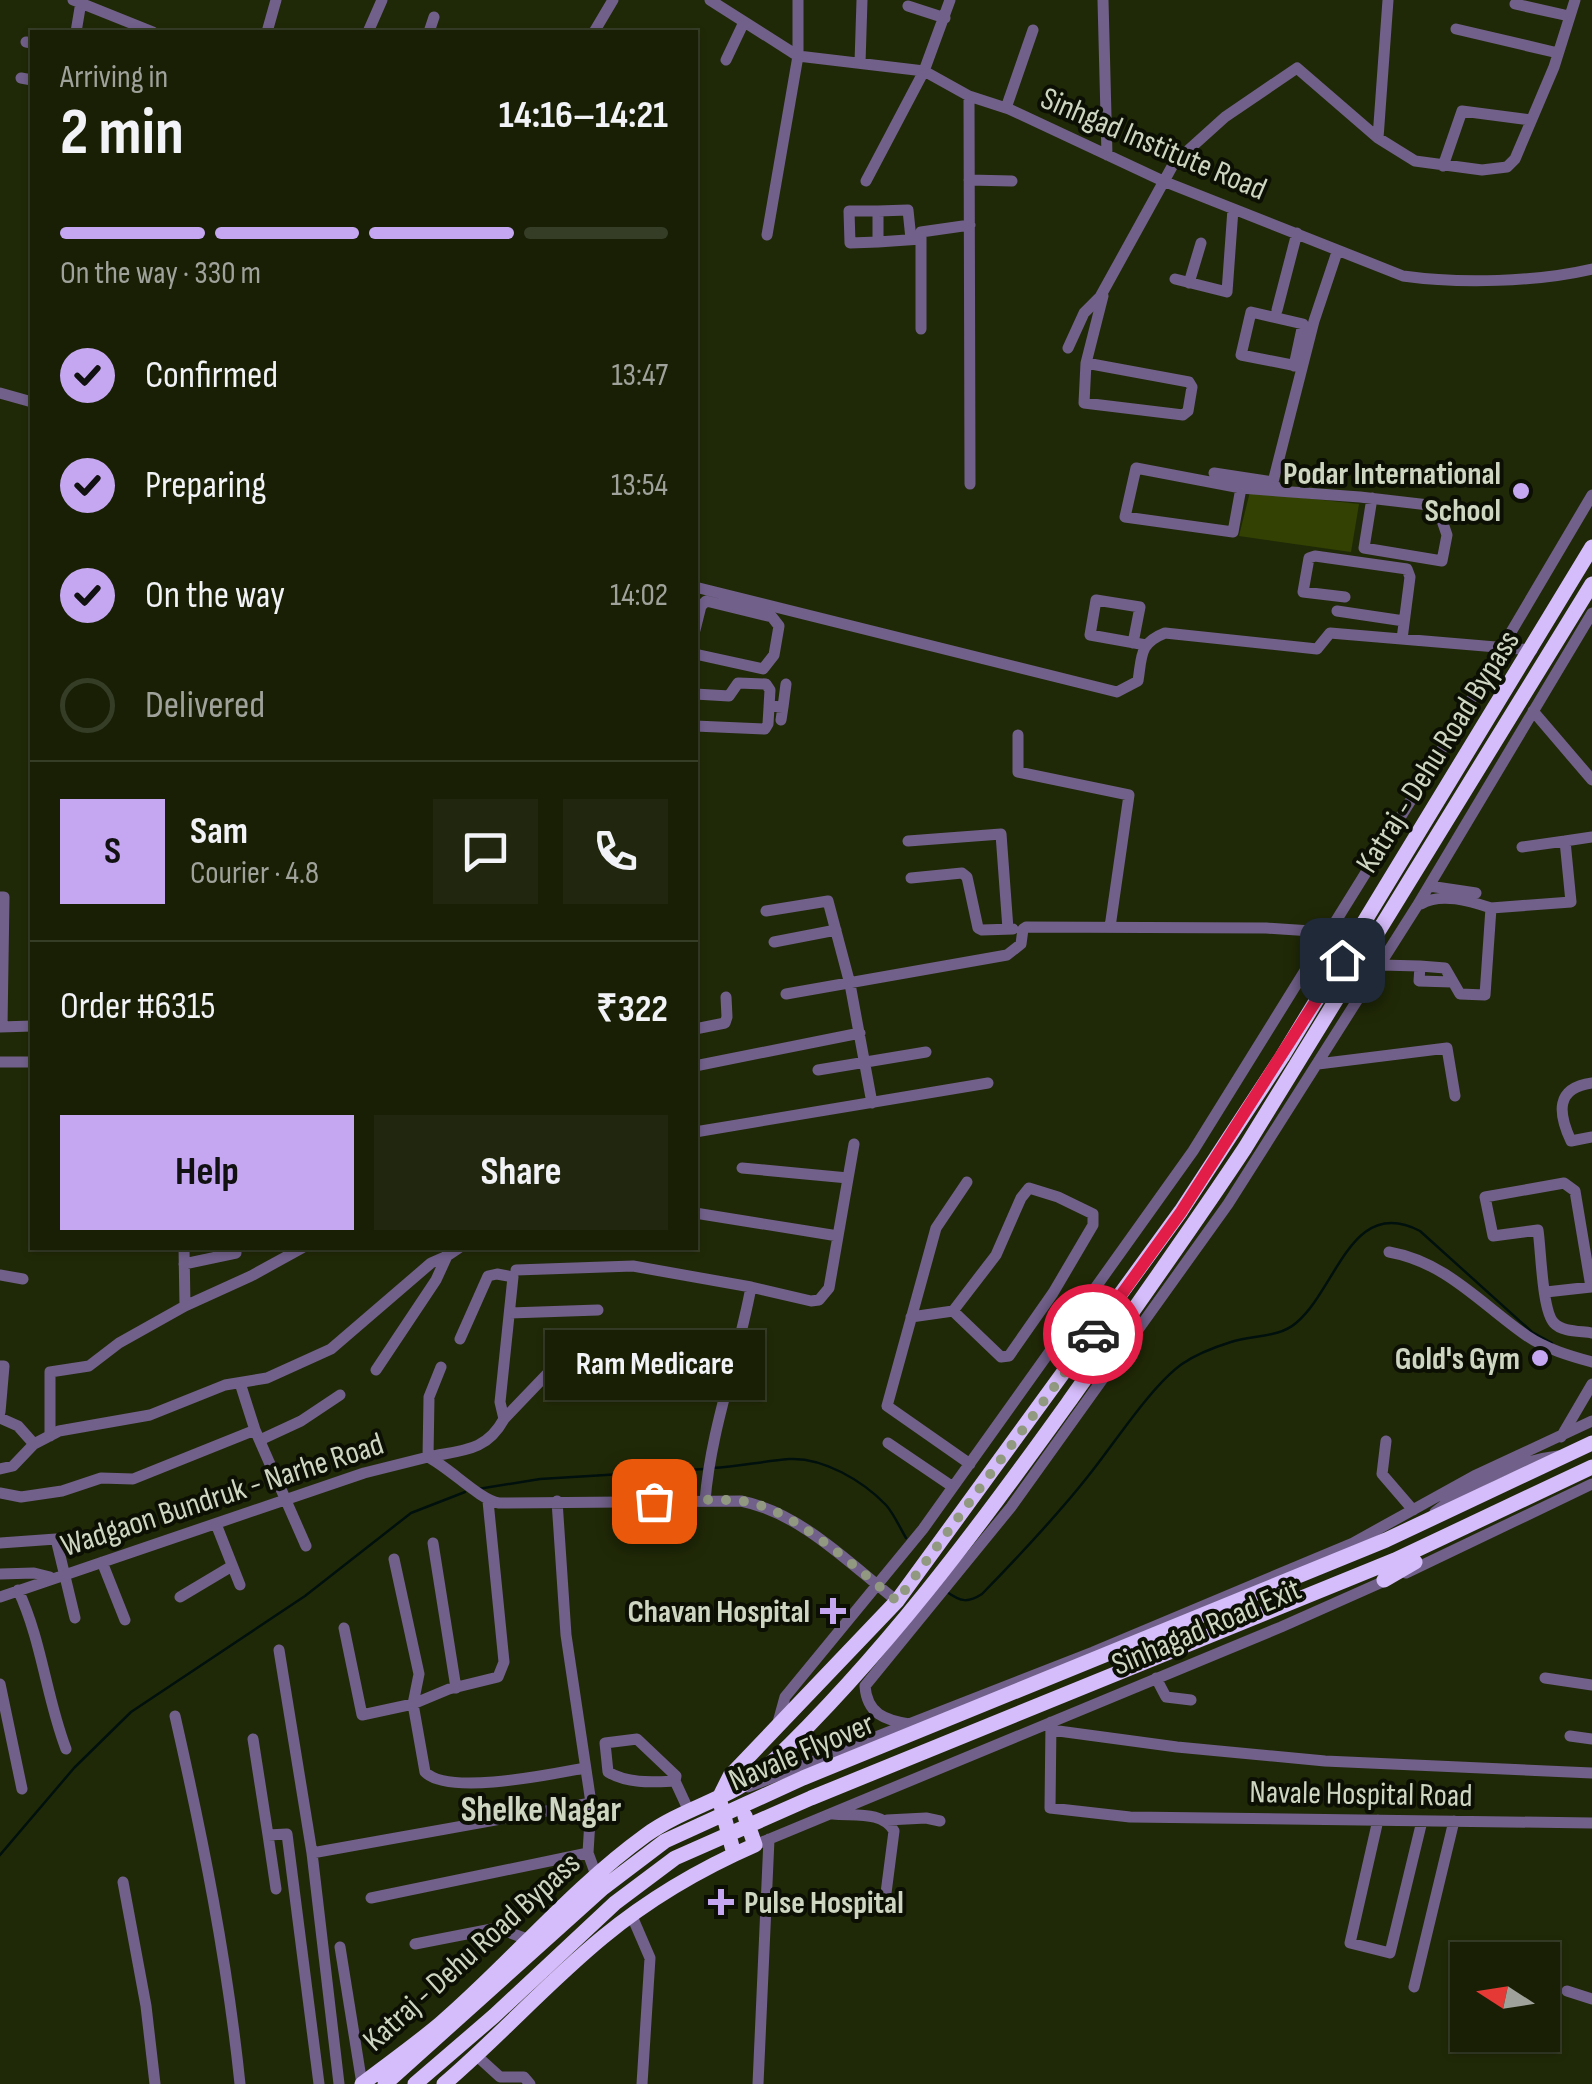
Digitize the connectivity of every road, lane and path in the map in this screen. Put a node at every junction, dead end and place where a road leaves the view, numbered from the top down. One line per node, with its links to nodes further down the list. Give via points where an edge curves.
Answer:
1 (276, 0): 21 (street)
2 (382, 0): 22 (street)
3 (613, 0): 24 (street)
4 (710, 0): 17 (street, Sinhgad Institute Road)
5 (798, 0): 27 (street)
6 (862, 0): 29 (street)
7 (950, 0): 16 (street)
8 (1103, 0): 35 (street)
9 (1388, 0): 34 (street)
10 (1574, 0): 14 (street)
11 (77, 1): 19 (street); 20 (street)
12 (1515, 4): 14 (street)
13 (908, 6): 16 (street)
14 (1570, 16): 26 (street)
15 (434, 17): 23 (street)
16 (946, 18): 30 (street)
17 (744, 22): 27 (street, Sinhgad Institute Road); 28 (street)
18 (1456, 29): 26 (street)
19 (76, 30)
20 (148, 30)
21 (268, 30)
22 (369, 30)
23 (430, 30)
24 (595, 30)
25 (1034, 30): 32 (street)
26 (1558, 53): 33 (street)
27 (798, 56): 29 (street, Sinhgad Institute Road); 45 (street)
28 (726, 60)
29 (860, 64): 30 (street, Sinhgad Institute Road)
30 (924, 71): 31 (street, Sinhgad Institute Road); 40 (street)
31 (969, 96): 32 (street, Sinhgad Institute Road); 37 (street)
32 (1006, 108): 35 (street, Sinhgad Institute Road)
33 (1532, 120): 36 (street, via 1507,167); 36 (street, via 1462,111)
34 (1378, 138): 36 (street, via 1415,161); 39 (street, via 1297,68 1225,116)
35 (1107, 155): 39 (street, Sinhgad Institute Road)
36 (1443, 166)
37 (970, 180): 38 (street); 43 (street)
38 (1012, 181)
39 (1163, 181): 41 (street, Sinhgad Institute Road); 53 (street)
40 (866, 182)
41 (1233, 209): 44 (street, Sinhgad Institute Road); 52 (street, via 1227,292)
42 (878, 210): 46 (street, via 908,210); 47 (street); 47 (street, via 849,211 850,243)
43 (970, 225): 46 (street, via 921,232); 62 (street)
44 (1297, 233): 49 (street, Sinhgad Institute Road); 54 (street)
45 (767, 235)
46 (916, 239): 47 (street); 55 (street)
47 (878, 242)
48 (1201, 243): 52 (street)
49 (1337, 252): 50 (street, Sinhgad Institute Road, via 1430,280); 58 (street)
50 (1592, 268)
51 (1174, 279): 52 (street)
52 (1189, 283)
53 (1106, 286): 56 (street); 57 (street)
54 (1276, 310)
55 (921, 329)
56 (1068, 348)
57 (1086, 363): 57 (street, via 1187,382 1188,411 1084,402)
58 (1298, 367): 58 (street, via 1241,355 1251,312 1303,324); 63 (street)
59 (0, 393): 60 (street)
60 (30, 401)
61 (1214, 474): 63 (street)
62 (970, 484)
63 (1276, 486): 64 (street); 66 (street)
64 (1241, 488): 64 (street, via 1233,532 1124,516 1136,468)
65 (1592, 495): 77 (street)
66 (1366, 497): 66 (street, via 1437,506 1446,535 1442,561 1364,548)
67 (1592, 547): 78 (highway, Katraj - Dehu Road Bypass)
68 (1592, 584): 95 (highway, Katraj - Dehu Road Bypass)
69 (698, 588): 76 (street, via 1117,692 1138,681)
70 (1345, 597): 74 (street, via 1303,592 1308,558 1408,569)
71 (1336, 611): 74 (street)
72 (1591, 615): 83 (street)
73 (698, 618): 79 (street, via 706,601 772,617 779,626 774,656 762,669)
74 (1404, 621): 75 (street)
75 (1402, 639): 76 (street, via 1330,633 1316,649 1165,633); 77 (street)
76 (1139, 644): 76 (street, via 1090,635 1096,600 1140,608)
77 (1502, 645): 78 (street); 103 (street)
78 (1532, 650): 104 (highway, Katraj - Dehu Road Bypass)
79 (698, 655)
80 (786, 684): 82 (street)
81 (698, 694): 82 (street, via 729,696 738,683 766,684)
82 (778, 711): 84 (street, via 762,730)
83 (1534, 711): 86 (street); 92 (street)
84 (698, 726)
85 (1018, 735): 99 (street, via 1018,772 1129,795)
86 (1592, 780)
87 (1592, 837): 89 (street)
88 (908, 841): 100 (street, via 1001,834)
89 (1566, 841): 90 (street); 97 (street, via 1571,902)
90 (1522, 846)
91 (910, 878): 100 (street, via 962,874 978,928)
92 (1429, 886): 93 (street); 96 (street)
93 (1476, 892)
94 (0, 898): 108 (street)
95 (1398, 898): 96 (highway); 193 (highway, Katraj - Dehu Road Bypass, via 1245,1148)
96 (1416, 907): 97 (street, via 1431,898); 106 (street)
97 (1491, 908): 106 (street, via 1485,995 1460,994 1452,982 1420,982 1420,966)
98 (766, 911): 102 (street, via 828,902)
99 (1110, 927): 101 (street); 103 (street)
100 (1008, 928): 101 (street)
101 (1023, 928): 107 (street, via 1021,944 1007,956)
102 (836, 930): 105 (street); 107 (street)
103 (1329, 930): 104 (street); 174 (street, via 1193,1151)
104 (1358, 934): 203 (highway, Katraj - Dehu Road Bypass, via 1181,1212)
105 (774, 942)
106 (1380, 964): 119 (street)
107 (850, 984): 109 (street); 114 (street)
108 (2, 993): 112 (street)
109 (786, 994)
110 (726, 997): 113 (street, via 724,1023)
111 (30, 1026): 112 (street)
112 (1, 1027)
113 (698, 1029)
114 (860, 1034): 118 (street); 120 (street)
115 (926, 1052): 118 (street)
116 (0, 1062): 117 (street)
117 (30, 1062)
118 (865, 1062): 121 (street); 125 (street)
119 (1318, 1064): 124 (street, via 1447,1048); 193 (street, via 1177,1279 1011,1507)
120 (698, 1065)
121 (818, 1070)
122 (988, 1083): 125 (street)
123 (1592, 1084): 127 (street, via 1573,1088 1562,1106 1570,1141)
124 (1456, 1096)
125 (872, 1102): 126 (street)
126 (698, 1131)
127 (1592, 1138)
128 (854, 1144): 130 (street)
129 (742, 1168): 130 (street)
130 (848, 1178): 133 (street)
131 (967, 1182): 149 (street, via 936,1228)
132 (698, 1213): 133 (street)
133 (838, 1236): 143 (street, via 829,1288 819,1300)
134 (184, 1250): 139 (street)
135 (298, 1250): 145 (street)
136 (448, 1252): 156 (street); 158 (street, via 331,1349 267,1378)
137 (1388, 1252): 152 (street, via 1437,1266 1529,1338)
138 (236, 1253): 139 (street)
139 (184, 1264): 145 (street)
140 (516, 1270): 143 (street, via 633,1266)
141 (0, 1275): 142 (street)
142 (23, 1279)
143 (751, 1287): 160 (street)
144 (1546, 1292): 144 (street, via 1590,1287 1575,1192 1564,1183 1484,1197 1492,1236 1538,1230); 150 (street, via 1558,1327)
145 (185, 1306): 166 (street, via 89,1366 50,1372)
146 (598, 1310): 148 (street)
147 (953, 1311): 147 (street, via 1001,1357 1009,1356 1053,1293 1093,1224 1092,1214 1029,1188 996,1255); 149 (street)
148 (510, 1313): 151 (street, via 513,1278 488,1276); 163 (street)
149 (911, 1317): 174 (street, via 887,1406)
150 (1592, 1333)
151 (460, 1339)
152 (1592, 1362)
153 (596, 1364): 163 (street, via 548,1373)
154 (0, 1366): 162 (street)
155 (441, 1367): 173 (street, via 430,1397)
156 (376, 1370)
157 (656, 1373): 160 (street)
158 (240, 1382): 165 (street); 166 (street, via 150,1415)
159 (1592, 1384): 167 (street)
160 (726, 1389): 182 (street)
161 (340, 1395): 165 (street, via 301,1421)
162 (0, 1415): 170 (street)
163 (504, 1419): 173 (street, via 479,1446)
164 (1592, 1422): 167 (street)
165 (258, 1435): 180 (street, via 132,1479 102,1478 21,1497); 183 (street)
166 (50, 1436): 170 (street)
167 (1561, 1437): 177 (street)
168 (1386, 1440): 186 (street, via 1382,1474)
169 (1592, 1443): 172 (highway)
170 (34, 1444): 176 (street, via 22,1460)
171 (888, 1444): 179 (street)
172 (1568, 1455): 177 (street); 186 (highway)
173 (428, 1457): 181 (street, Wadgaon Bundruk - Narhe Road); 183 (street, Wadgaon Bundruk - Narhe Road)
174 (970, 1464): 179 (street)
175 (1592, 1467): 185 (highway)
176 (0, 1469)
177 (1482, 1476): 186 (street)
178 (1592, 1484): 197 (street, Sinhagad Road Exit)
179 (953, 1487): 198 (street)
180 (0, 1493)
181 (485, 1499): 184 (street); 213 (street, via 504,1662 498,1678)
182 (704, 1501): 184 (street); 198 (street, via 741,1500 780,1513)
183 (286, 1502): 187 (street, Wadgaon Bundruk - Narhe Road); 190 (street)
184 (557, 1502): 224 (street)
185 (1499, 1511): 197 (highway); 266 (highway, Navale Flyover, via 1395,1560 705,1843 644,1879)
186 (1416, 1517): 217 (street); 265 (highway, Navale Flyover, via 1303,1574 697,1825 633,1863)
187 (216, 1524): 192 (street, Wadgaon Bundruk - Narhe Road); 194 (street)
188 (0, 1543): 196 (street, via 56,1538)
189 (433, 1544): 213 (street)
190 (306, 1546)
191 (394, 1559): 215 (street, via 418,1674)
192 (102, 1562): 196 (street, Wadgaon Bundruk - Narhe Road); 205 (street)
193 (956, 1563): 206 (highway, Katraj - Dehu Road Bypass)
194 (232, 1566): 199 (street); 202 (street)
195 (0, 1574): 196 (street)
196 (60, 1576): 200 (street, Wadgaon Bundruk - Narhe Road); 204 (street)
197 (1384, 1580): 209 (street, Sinhagad Road Exit)
198 (883, 1581): 203 (street); 219 (street, via 785,1697)
199 (240, 1585)
200 (18, 1590): 201 (street, Wadgaon Bundruk - Narhe Road); 223 (street)
201 (0, 1596)
202 (180, 1597)
203 (897, 1601): 219 (highway, Katraj - Dehu Road Bypass)
204 (75, 1618)
205 (125, 1620)
206 (908, 1622): 217 (street, via 864,1686 873,1711); 229 (highway, Katraj - Dehu Road Bypass)
207 (344, 1628): 215 (street, via 362,1715)
208 (278, 1650): 243 (street)
209 (1156, 1678): 214 (street, via 1166,1697); 218 (street, Sinhagad Road Exit)
210 (1544, 1678): 212 (street)
211 (0, 1684): 228 (street)
212 (1592, 1684)
213 (456, 1688): 215 (street)
214 (1190, 1700)
215 (413, 1704): 224 (street, via 432,1779 508,1781)
216 (175, 1716): 261 (street, via 217,1909)
217 (910, 1724): 226 (street)
218 (1050, 1726): 225 (street, via 1177,1748 1325,1761); 233 (street, Sinhagad Road Exit); 235 (street, Navale Hospital Road, via 1050,1808 1130,1818)
219 (776, 1730): 230 (highway, Katraj - Dehu Road Bypass, via 730,1776)
220 (1570, 1736): 222 (street)
221 (253, 1739): 241 (street)
222 (1592, 1739)
223 (66, 1749)
224 (585, 1768): 231 (street)
225 (1592, 1773)
226 (777, 1776): 229 (street); 240 (street)
227 (675, 1781): 227 (street, via 617,1778 608,1772 605,1743 638,1739); 232 (street)
228 (22, 1789)
229 (738, 1790): 230 (highway, Katraj - Dehu Road Bypass); 242 (highway)
230 (720, 1798): 232 (highway, Katraj - Dehu Road Bypass); 245 (highway)
231 (590, 1804): 243 (street); 244 (street)
232 (693, 1807): 246 (highway); 247 (highway, Katraj - Dehu Road Bypass)
233 (829, 1814): 234 (street); 240 (street, Sinhagad Road Exit)
234 (887, 1820): 236 (street); 250 (street, via 894,1831)
235 (1378, 1820): 237 (street, Navale Hospital Road); 237 (street, via 1350,1943 1390,1953)
236 (940, 1821)
237 (1422, 1821): 238 (street, Navale Hospital Road)
238 (1454, 1822): 239 (street, Navale Hospital Road); 256 (street)
239 (1592, 1823)
240 (795, 1828): 242 (street, Sinhagad Road Exit)
241 (268, 1835): 249 (street); 262 (street, via 287,1834)
242 (762, 1842): 245 (highway); 270 (street, via 765,1986)
243 (312, 1853): 263 (street)
244 (588, 1853): 247 (street); 251 (street)
245 (734, 1854): 246 (highway)
246 (714, 1864): 252 (highway)
247 (596, 1875): 253 (highway, Katraj - Dehu Road Bypass)
248 (123, 1882): 260 (street)
249 (276, 1889)
250 (886, 1893)
251 (371, 1898)
252 (631, 1914): 259 (highway); 269 (street, via 650,1958)
253 (527, 1939): 254 (street, via 497,1928); 264 (highway, Katraj - Dehu Road Bypass, via 440,2024)
254 (415, 1944)
255 (340, 1947): 264 (street)
256 (1414, 1987)
257 (1567, 1991): 258 (street)
258 (1592, 1999)
259 (476, 2056): 267 (highway); 268 (street, via 500,2076 524,2076)
260 (155, 2084)
261 (240, 2084)
262 (319, 2084)
263 (339, 2084)
264 (362, 2084)
265 (384, 2084)
266 (415, 2084)
267 (444, 2084)
268 (530, 2084)
269 (642, 2084)
270 (758, 2084)

